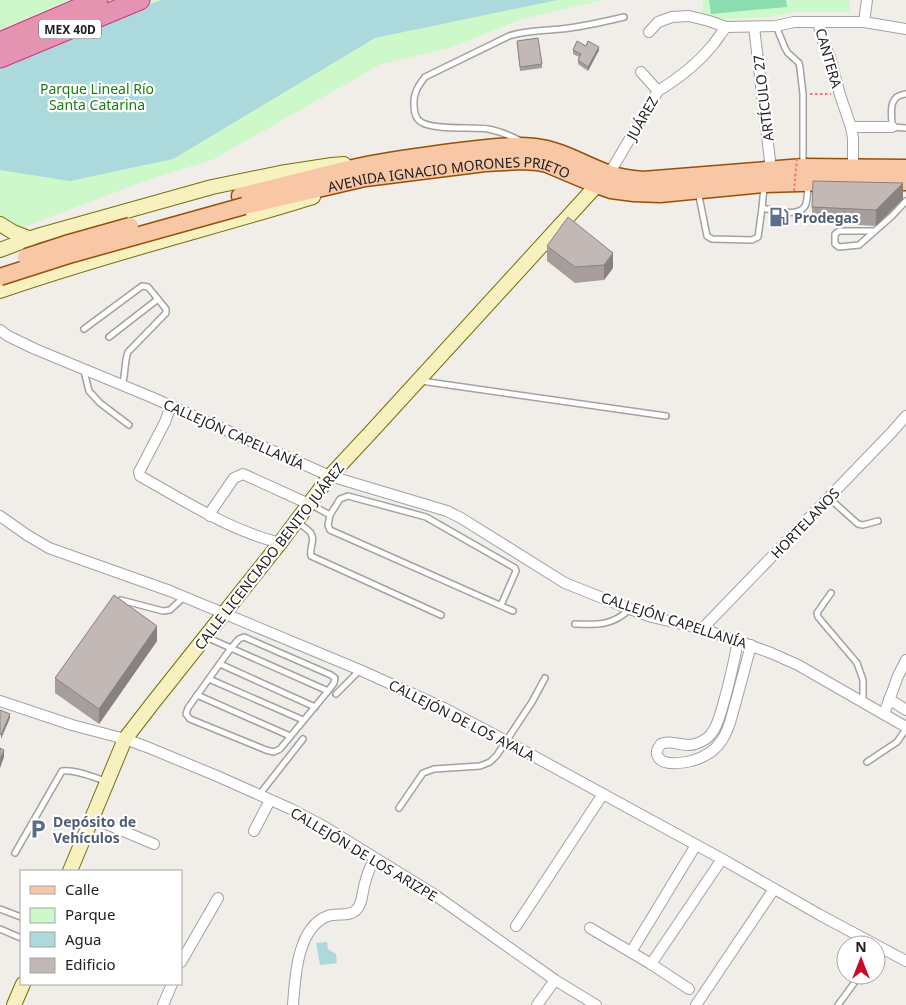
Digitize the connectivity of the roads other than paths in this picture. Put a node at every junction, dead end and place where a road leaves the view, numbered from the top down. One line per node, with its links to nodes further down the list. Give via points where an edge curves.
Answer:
1 (98, 0): 12 (highway, MEX 40D)
2 (140, 0): 13 (highway, MEX 40D)
3 (867, 0): 6 (street)
4 (624, 17): 20 (lane, via 587,26 509,36 425,77 418,86 414,108 422,123 491,130)
5 (818, 22): 6 (street); 7 (street); 17 (street, CANTERA)
6 (864, 22): 10 (street)
7 (776, 26): 9 (street); 26 (lane, via 785,48 800,68 803,94)
8 (726, 27): 9 (street); 11 (street, via 697,17 672,17 658,22); 15 (street, JUÁREZ, via 702,57)
9 (754, 27): 23 (street, ARTÍCULO 27)
10 (906, 29)
11 (649, 32)
12 (0, 42)
13 (0, 58)
14 (641, 72): 15 (street)
15 (658, 91): 25 (street, JUÁREZ)
16 (906, 94): 18 (lane, via 893,100)
17 (852, 127): 18 (street); 21 (street, CANTERA)
18 (892, 127): 19 (lane)
19 (906, 128)
20 (532, 147): 24 (main road, AVENIDA IGNACIO MORONES PRIETO, via 483,148 422,156); 25 (main road, AVENIDA IGNACIO MORONES PRIETO, via 559,152)
21 (853, 167): 22 (main road, AVENIDA IGNACIO MORONES PRIETO); 26 (main road, AVENIDA IGNACIO MORONES PRIETO)
22 (906, 168)
23 (771, 169): 25 (main road, AVENIDA IGNACIO MORONES PRIETO, via 643,180); 26 (main road, AVENIDA IGNACIO MORONES PRIETO)
24 (364, 172): 29 (main road, AVENIDA IGNACIO MORONES PRIETO, via 522,161 547,164); 31 (main road, AVENIDA IGNACIO MORONES PRIETO); 36 (street, AVENIDA IGNACIO MORONES PRIETO, via 344,164 332,165 220,185); 39 (street, via 336,190)
25 (609, 174)
26 (800, 174): 27 (main road, AVENIDA IGNACIO MORONES PRIETO); 28 (main road, AVENIDA IGNACIO MORONES PRIETO); 33 (lane, via 806,205 800,211 793,213)
27 (906, 182)
28 (764, 184): 29 (main road, AVENIDA IGNACIO MORONES PRIETO, via 660,194 611,190); 33 (lane)
29 (597, 185): 47 (street, CALLE LICENCIADO BENITO JUÁREZ)
30 (699, 196): 33 (lane, via 707,236 712,239 752,240 758,237)
31 (242, 201): 38 (main road, AVENIDA IGNACIO MORONES PRIETO, bridge, via 66,244); 40 (main road, AVENIDA IGNACIO MORONES PRIETO, bridge)
32 (906, 201): 35 (lane)
33 (762, 208)
34 (0, 224): 36 (street, via 13,232)
35 (875, 231): 35 (lane, via 859,245 839,247 835,244 835,234 839,232)
36 (34, 237): 37 (street, AVENIDA IGNACIO MORONES PRIETO); 39 (street, via 36,256 42,266)
37 (0, 250)
38 (0, 266)
39 (59, 272): 41 (street)
40 (0, 277)
41 (0, 291)
42 (158, 299): 43 (lane, via 148,287 142,286); 45 (lane); 48 (lane, via 166,314 128,352)
43 (84, 329)
44 (0, 330): 46 (street, CALLEJÓN CAPELLANÍA)
45 (109, 337)
46 (84, 370): 48 (street, CALLEJÓN CAPELLANÍA); 52 (lane, via 89,391)
47 (418, 380): 50 (lane); 53 (street, CALLE LICENCIADO BENITO JUÁREZ)
48 (121, 385): 49 (street, CALLEJÓN CAPELLANÍA)
49 (171, 406): 53 (street, CALLEJÓN CAPELLANÍA); 58 (street, via 139,472 140,476)
50 (666, 416)
51 (906, 416): 54 (street, HORTELANOS)
52 (129, 425)
53 (330, 476): 55 (street, CALLE LICENCIADO BENITO JUÁREZ); 66 (street, CALLEJÓN CAPELLANÍA, via 462,518 565,583)
54 (829, 498): 60 (lane, via 858,524); 71 (street, HORTELANOS)
55 (310, 504): 56 (lane); 58 (street, via 243,474 234,478); 59 (street, CALLE LICENCIADO BENITO JUÁREZ)
56 (330, 515): 65 (lane, via 330,530); 65 (lane, via 340,499 348,496 426,517 515,568)
57 (0, 516): 63 (street, CALLEJÓN DE LOS AYALA, via 49,548)
58 (210, 516): 61 (street)
59 (296, 521): 61 (street, CALLE LICENCIADO BENITO JUÁREZ); 69 (lane, via 313,535 311,556)
60 (878, 521)
61 (280, 543): 68 (street, CALLE LICENCIADO BENITO JUÁREZ)
62 (831, 593): 88 (lane, via 817,613 818,617 857,663 863,680)
63 (184, 596): 64 (lane, via 170,610 163,611); 68 (street, CALLEJÓN DE LOS AYALA)
64 (121, 600)
65 (501, 605): 67 (lane)
66 (630, 609): 70 (lane, via 621,618 601,624); 71 (street, CALLEJÓN CAPELLANÍA)
67 (512, 610)
68 (224, 613): 72 (street, CALLE LICENCIADO BENITO JUÁREZ); 78 (street, CALLEJÓN DE LOS AYALA)
69 (442, 615)
70 (575, 624)
71 (702, 629): 73 (street, CALLEJÓN CAPELLANÍA)
72 (206, 636): 75 (lane); 95 (street, CALLE LICENCIADO BENITO JUÁREZ)
73 (738, 640): 74 (street, CALLEJÓN CAPELLANÍA); 79 (street)
74 (751, 645): 82 (street); 88 (street, CALLEJÓN CAPELLANÍA, via 798,666)
75 (231, 648): 77 (lane); 83 (lane); 83 (lane, via 239,639 247,638 331,675 335,681)
76 (906, 660): 86 (street)
77 (220, 664): 80 (lane); 89 (lane)
78 (360, 670): 84 (lane); 97 (street, CALLEJÓN DE LOS AYALA, via 444,708)
79 (730, 677): 82 (street); 82 (street, via 721,712 711,734 701,742 689,745 661,744 657,750 660,759 678,763 691,761 715,749 726,735)
80 (209, 678): 85 (lane); 92 (lane)
81 (544, 678): 97 (lane)
82 (741, 680)
83 (328, 691): 89 (lane)
84 (336, 694)
85 (197, 696): 94 (lane); 94 (lane, via 186,711 190,719 270,752 277,751)
86 (889, 699): 90 (street); 91 (street)
87 (0, 701): 95 (street, CALLEJÓN DE LOS ARIZPE)
88 (862, 702): 91 (street, CALLEJÓN CAPELLANÍA)
89 (315, 707): 92 (lane)
90 (906, 710)
91 (884, 714): 93 (street, CALLEJÓN CAPELLANÍA)
92 (303, 720): 94 (lane)
93 (906, 728): 98 (lane, via 896,742)
94 (290, 736)
95 (125, 739): 99 (street, CALLE LICENCIADO BENITO JUÁREZ); 101 (street, CALLEJÓN DE LOS ARIZPE)
96 (303, 739): 101 (lane)
97 (506, 741): 100 (street, CALLEJÓN DE LOS AYALA); 103 (lane, via 490,762 480,766 434,769 423,773)
98 (867, 762)
99 (107, 782): 104 (street, CALLE LICENCIADO BENITO JUÁREZ); 108 (lane, via 67,770 62,772)
100 (603, 794): 107 (street, CALLEJÓN DE LOS AYALA); 116 (street)
101 (259, 795): 102 (street, CALLEJÓN DE LOS ARIZPE)
102 (270, 800): 105 (street); 109 (street, CALLEJÓN DE LOS ARIZPE, via 325,827)
103 (399, 808)
104 (92, 818): 106 (street); 111 (street, CALLE LICENCIADO BENITO JUÁREZ)
105 (254, 831)
106 (154, 844)
107 (696, 845): 110 (street, CALLEJÓN DE LOS AYALA); 121 (street)
108 (15, 853)
109 (374, 858): 126 (street, CALLEJÓN DE LOS ARIZPE, via 432,894); 133 (street, via 357,909 353,913 335,914 317,921 305,938 299,954)
110 (722, 859): 112 (street, CALLEJÓN DE LOS AYALA); 125 (street)
111 (70, 870)
112 (774, 889): 119 (street, CALLEJÓN DE LOS AYALA); 136 (street)
113 (218, 898): 123 (street)
114 (0, 909): 115 (lane)
115 (20, 917)
116 (516, 926)
117 (590, 928): 121 (street)
118 (0, 929): 120 (lane)
119 (854, 935)
120 (20, 938)
121 (630, 952): 125 (street)
122 (886, 952): 124 (street, CALLEJÓN DE LOS AYALA)
123 (182, 960)
124 (906, 961)
125 (651, 964): 130 (street)
126 (555, 980): 134 (street); 135 (street, CALLEJÓN DE LOS ARIZPE)
127 (23, 985): 131 (street)
128 (172, 985): 132 (street)
129 (853, 985): 137 (lane)
130 (689, 989)
131 (14, 1005)
132 (163, 1005)
133 (293, 1005)
134 (537, 1005)
135 (596, 1005)
136 (696, 1005)
137 (838, 1005)

